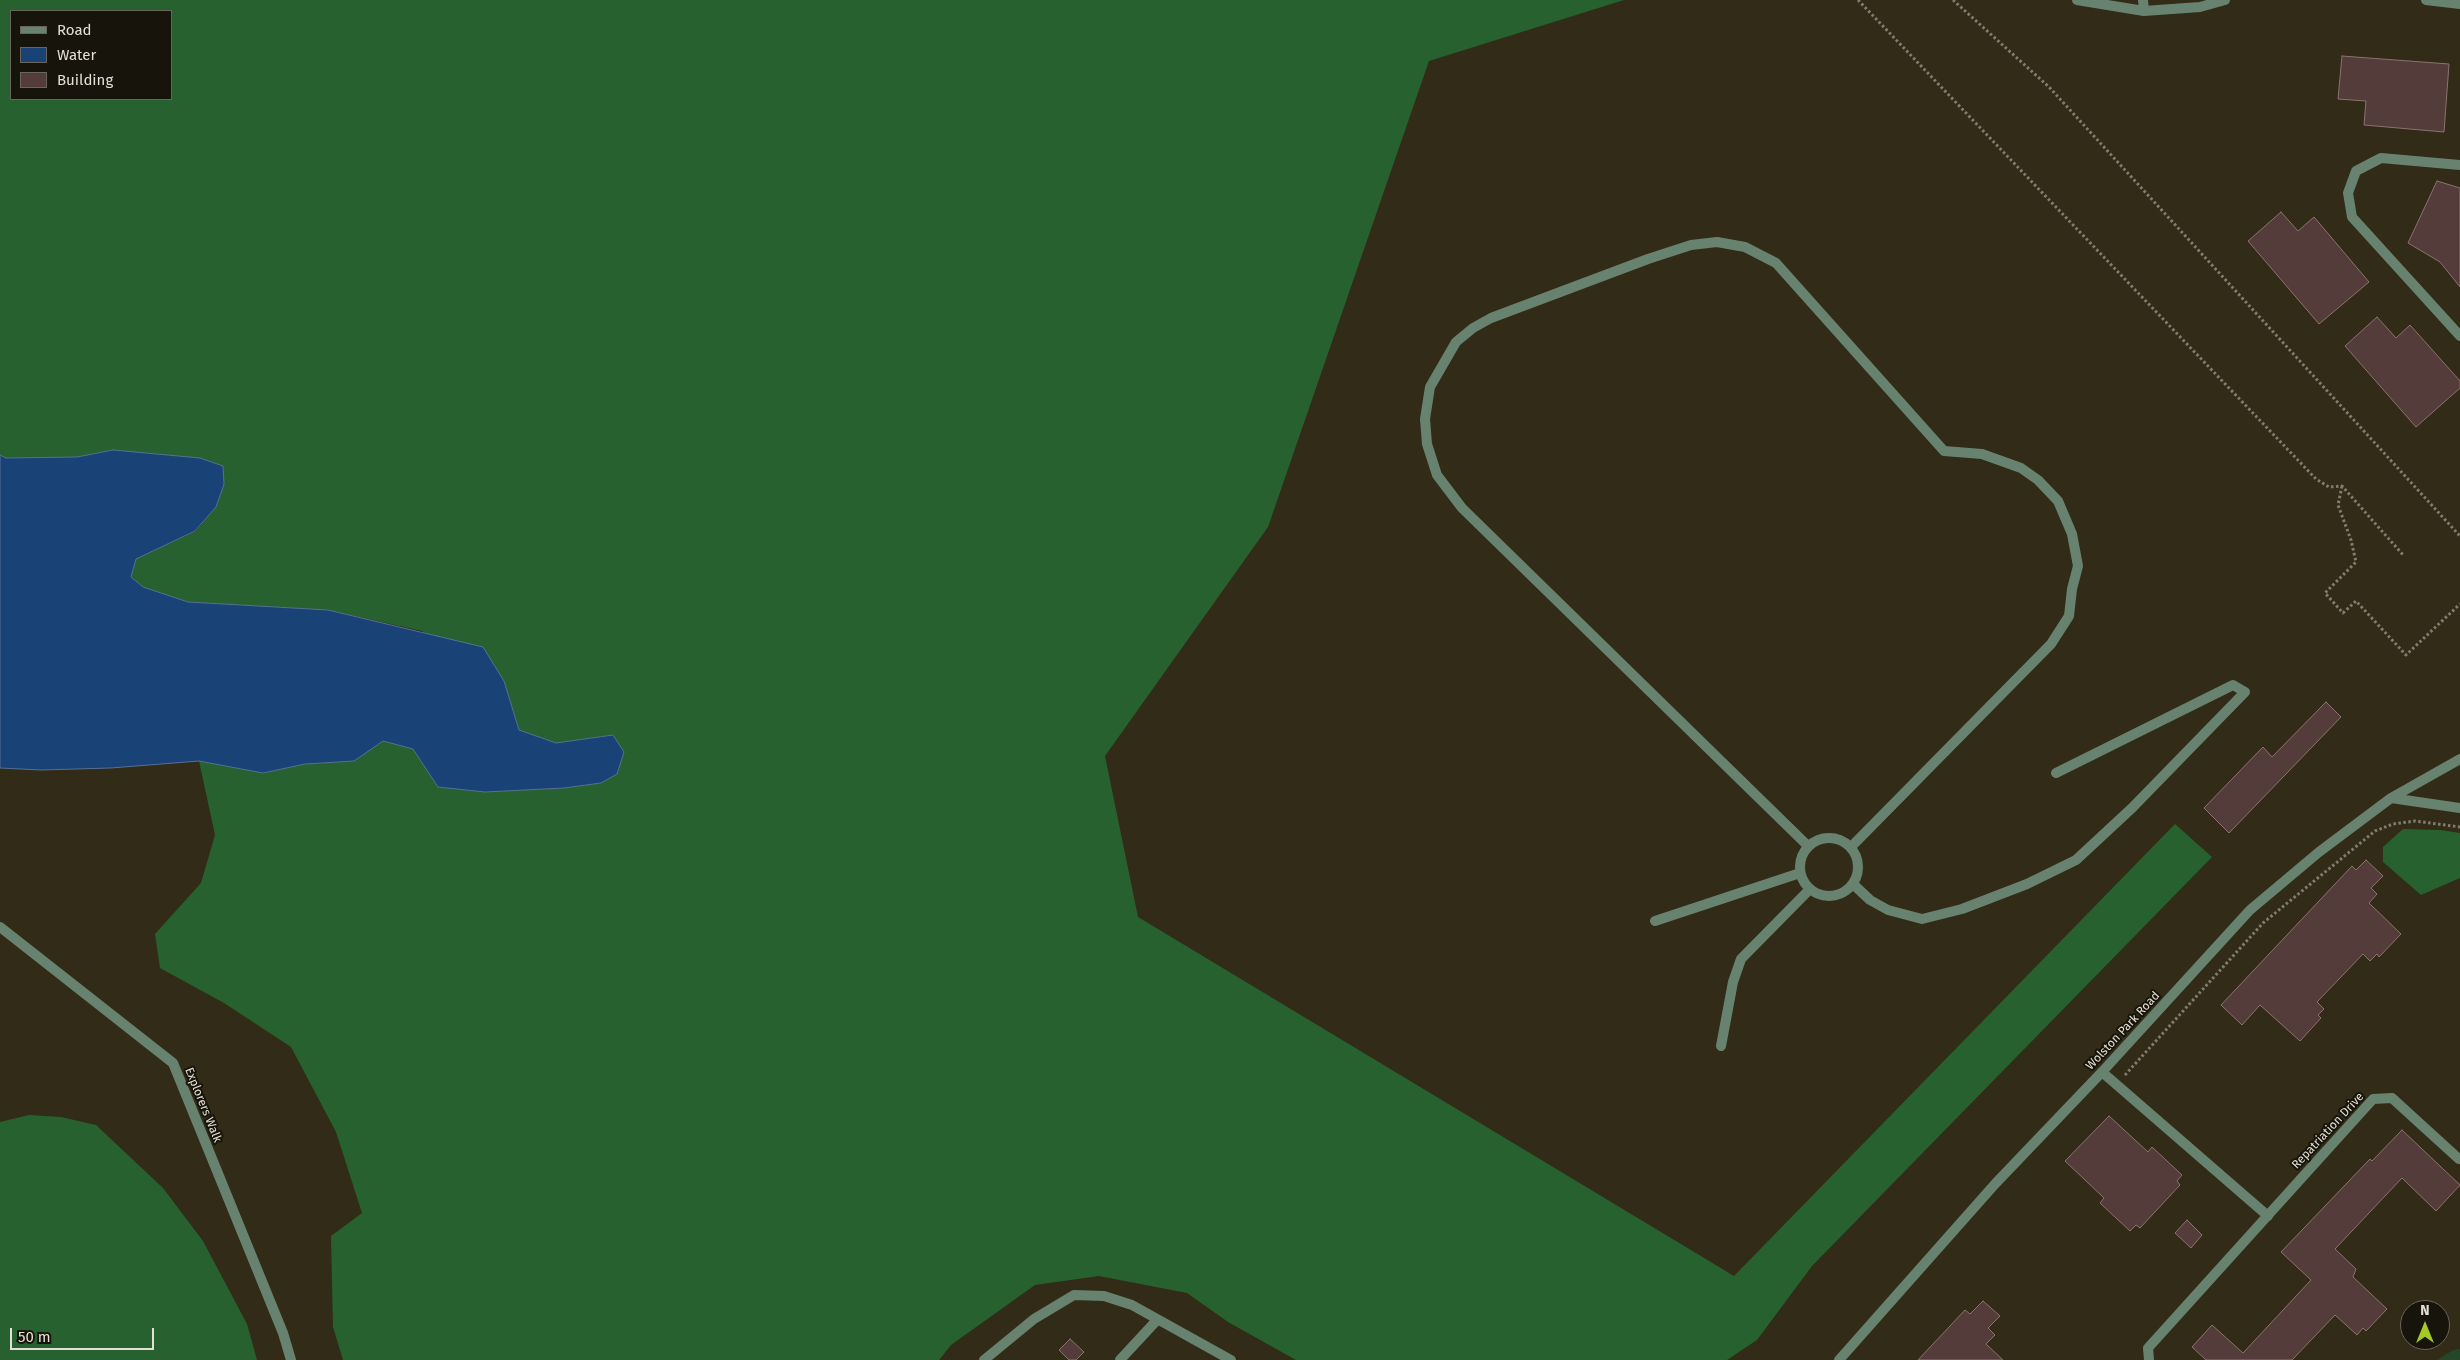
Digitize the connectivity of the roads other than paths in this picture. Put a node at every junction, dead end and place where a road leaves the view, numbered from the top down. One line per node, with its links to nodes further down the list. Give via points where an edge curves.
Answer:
1 (2076, 0): 6 (street)
2 (2143, 0): 6 (street)
3 (2225, 0): 6 (street, via 2200,7)
4 (2426, 0): 5 (street)
5 (2460, 4)
6 (2144, 11)
7 (2460, 165): 8 (street, via 2381,158 2356,171 2348,194 2352,217)
8 (2460, 336)
9 (2460, 759): 11 (street, Wolston Park Road)
10 (2056, 773): 16 (street, via 2233,685 2245,692 2132,808 2076,860 2027,884 1962,909 1922,919 1888,910 1870,900)
11 (2391, 798): 12 (street); 21 (street, Wolston Park Road, via 2318,852 2250,910)
12 (2460, 808)
13 (1808, 846): 14 (street, via 1834,838); 14 (street, via 1462,508 1437,475 1427,444 1425,420 1430,387 1456,342 1474,328 1491,318 1691,245 1717,242 1744,247 1776,263 1944,451 1982,454 2021,468 2038,480 2058,502 2072,534 2078,566 2069,616 2051,644); 15 (street, via 1800,863)
14 (1851, 847): 16 (street, via 1858,865)
15 (1800, 873): 17 (street); 18 (street)
16 (1853, 884): 17 (street, via 1837,895 1818,894)
17 (1810, 889): 20 (street, via 1741,959 1733,982)
18 (1655, 921)
19 (0, 927): 25 (street, Explorers Walk, via 172,1063 283,1333)
20 (1721, 1046)
21 (2102, 1072): 23 (street); 29 (street, Wolston Park Road, via 1995,1184)
22 (2459, 1159): 23 (street, Repatriation Drive, via 2392,1098 2374,1099)
23 (2268, 1216): 30 (street, Repatriation Drive, via 2148,1348)
24 (1157, 1320): 26 (street, via 1132,1305 1104,1296 1074,1295 1034,1319); 27 (street); 28 (street)
25 (291, 1360)
26 (984, 1360)
27 (1120, 1360)
28 (1231, 1360)
29 (1840, 1360)
30 (2149, 1360)

